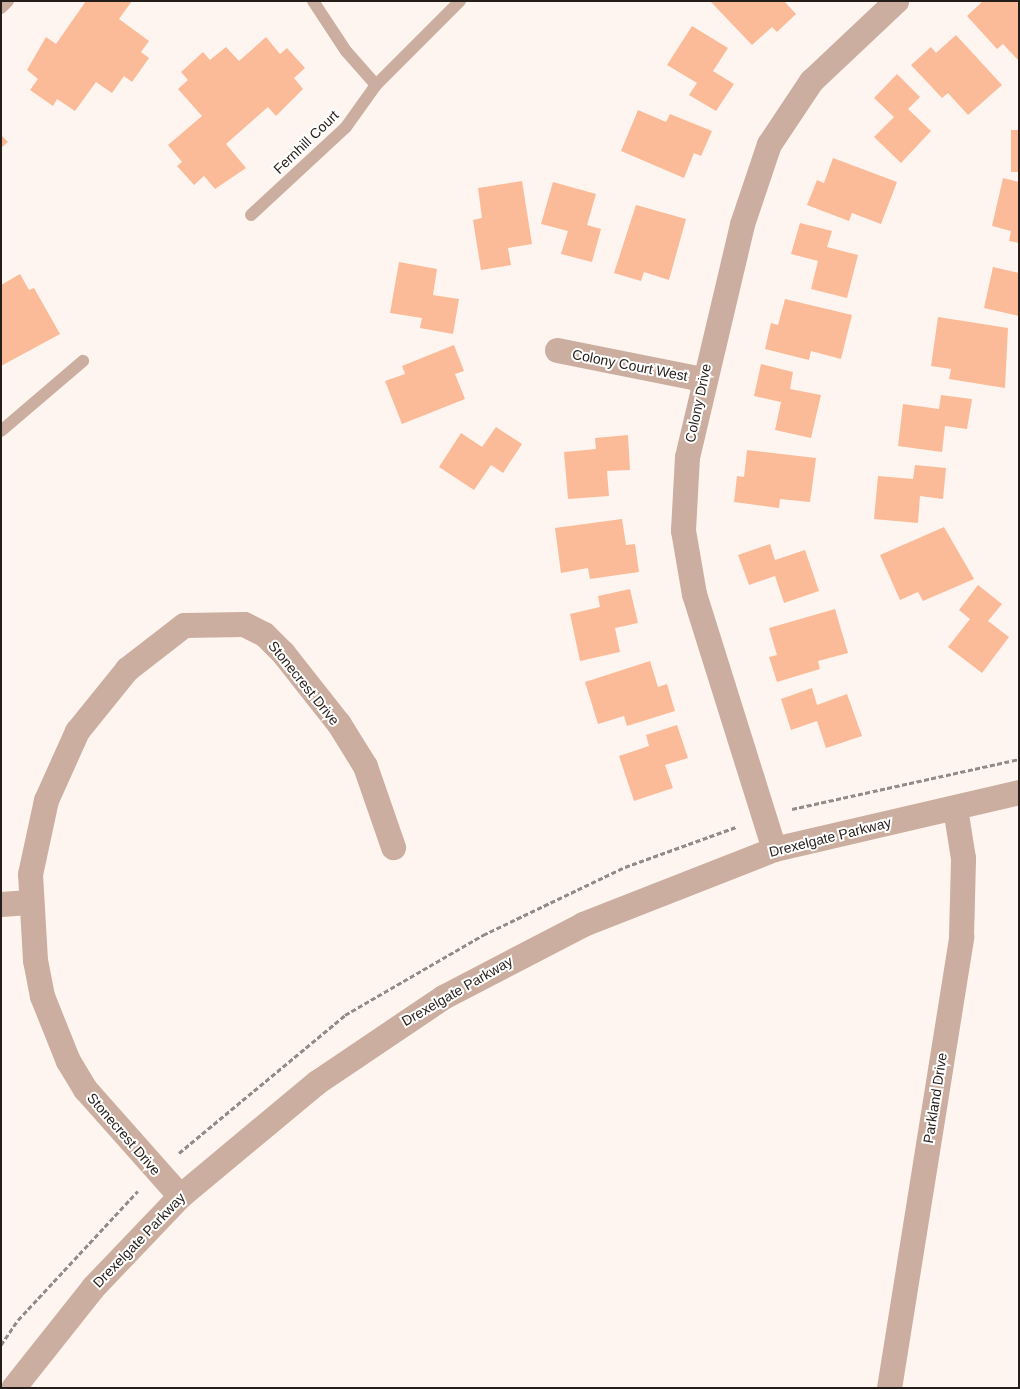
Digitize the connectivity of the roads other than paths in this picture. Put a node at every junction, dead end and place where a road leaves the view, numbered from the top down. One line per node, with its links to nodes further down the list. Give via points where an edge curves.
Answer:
1 (8, 1): 5 (lane)
2 (312, 1): 6 (lane, via 346,51)
3 (460, 1): 6 (lane, Fernhill Court)
4 (896, 1): 10 (street, Colony Drive, via 811,81 769,144 752,185)
5 (1, 8)
6 (376, 85): 7 (lane, Fernhill Court, via 346,127)
7 (251, 215)
8 (557, 350): 10 (street, Colony Court West)
9 (83, 360): 11 (lane)
10 (702, 379): 15 (street, Colony Drive, via 686,467 686,554 712,657)
11 (1, 431)
12 (1019, 792): 13 (street, Drexelgate Parkway)
13 (955, 808): 15 (street, Drexelgate Parkway); 20 (street, Parkland Drive, via 963,858 961,936)
14 (394, 847): 16 (street, Stonecrest Drive, via 365,766 283,653 264,634 244,624 184,625 127,669 77,730 46,800 30,874)
15 (774, 849): 18 (street, Drexelgate Parkway, via 583,924 443,997 317,1082)
16 (29, 902): 17 (street); 18 (street, Stonecrest Drive, via 42,996 68,1061 100,1110)
17 (1, 904)
18 (180, 1196): 19 (street, Drexelgate Parkway, via 93,1287)
19 (13, 1388)
20 (889, 1388)

